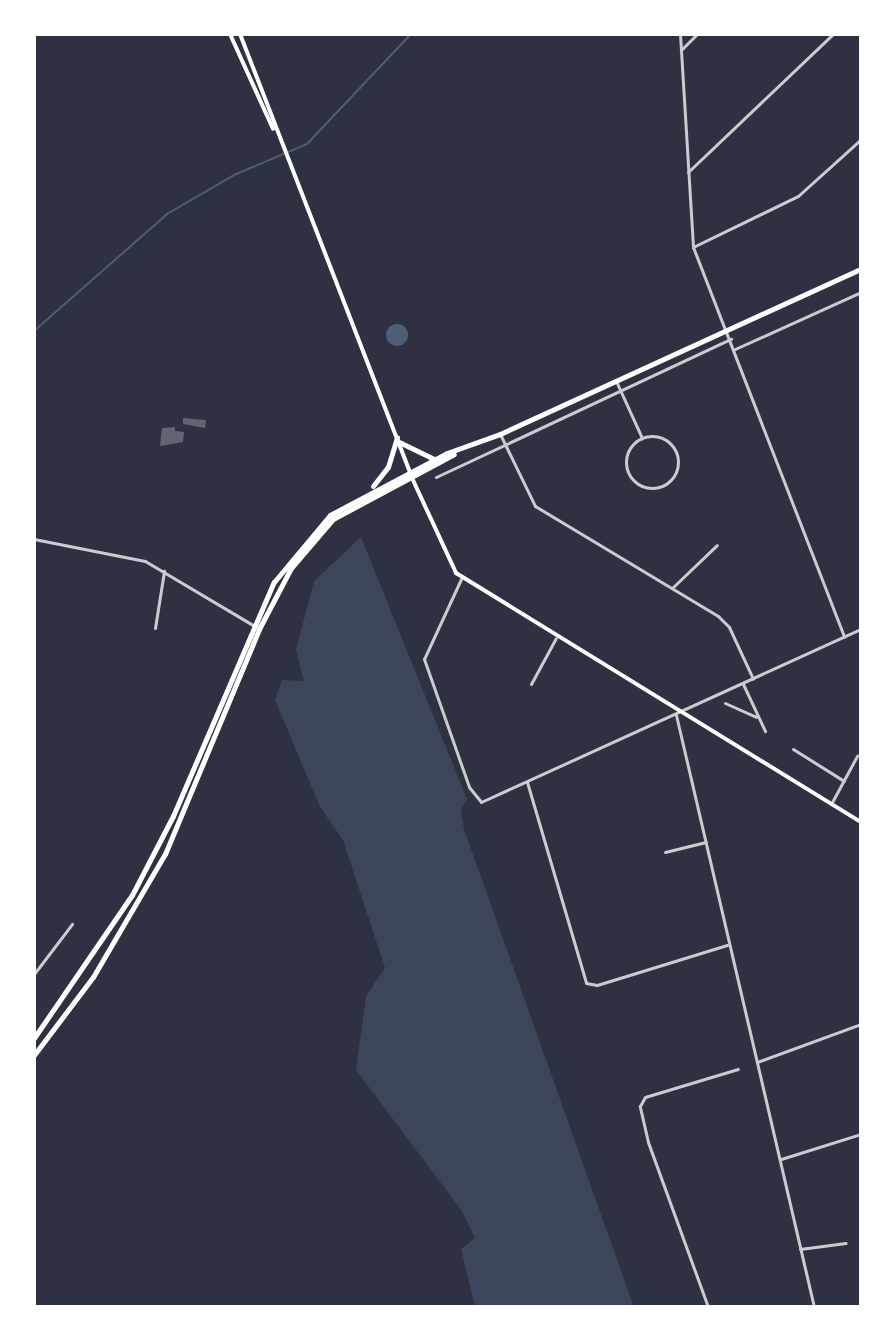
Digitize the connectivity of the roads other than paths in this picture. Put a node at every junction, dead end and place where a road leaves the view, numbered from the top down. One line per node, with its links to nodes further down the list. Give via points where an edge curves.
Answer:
1 (230, 34): 7 (main road, via 259,106)
2 (240, 34): 7 (main road)
3 (680, 34): 6 (street)
4 (697, 34): 6 (street)
5 (833, 34): 9 (street)
6 (681, 50): 9 (street)
7 (275, 130): 20 (main road)
8 (861, 139): 10 (street, via 798,196)
9 (687, 173): 10 (street)
10 (693, 247): 13 (street)
11 (861, 269): 13 (main road)
12 (861, 292): 15 (street)
13 (727, 329): 14 (street); 16 (main road)
14 (731, 339): 15 (street); 17 (street)
15 (735, 349): 37 (street)
16 (616, 381): 17 (street); 18 (main road)
17 (620, 391): 19 (street); 21 (street)
18 (500, 434): 21 (street); 22 (main road)
19 (642, 438): 19 (street, via 666,440 676,453 676,470 658,487 641,485 626,466 629,449)
20 (398, 440): 23 (main road); 24 (main road); 27 (main road, via 388,467)
21 (505, 445): 25 (street); 32 (street, via 535,506)
22 (454, 454): 23 (main road); 26 (main road)
23 (435, 459): 24 (main road)
24 (409, 471): 26 (main road); 27 (main road)
25 (436, 477)
26 (412, 478): 31 (main road, via 441,548); 35 (main road, via 356,504 313,538)
27 (370, 490): 33 (main road, via 308,535)
28 (34, 539): 30 (street, via 133,557)
29 (717, 545): 32 (street)
30 (164, 571): 33 (street); 34 (street)
31 (461, 579): 38 (main road); 49 (street, via 424,659 478,802)
32 (672, 588): 39 (street, via 725,621)
33 (252, 624): 35 (street); 58 (main road, via 157,851 98,951)
34 (155, 628)
35 (259, 629): 59 (main road, via 165,854 93,977)
36 (861, 629): 37 (street)
37 (844, 637): 39 (street)
38 (556, 638): 41 (street); 43 (main road)
39 (753, 679): 40 (street)
40 (743, 683): 43 (street); 44 (street)
41 (531, 684)
42 (725, 703): 44 (street)
43 (678, 714): 49 (street); 50 (main road); 52 (street)
44 (756, 717): 45 (street)
45 (765, 731)
46 (793, 749): 48 (street)
47 (857, 756): 48 (street)
48 (844, 781): 50 (street)
49 (527, 782): 55 (street, via 586,983 597,985)
50 (831, 804): 51 (main road)
51 (861, 822)
52 (706, 842): 53 (street); 55 (street)
53 (665, 852)
54 (72, 924): 56 (street)
55 (728, 945): 60 (street)
56 (34, 974)
57 (861, 1024): 60 (street)
58 (34, 1038)
59 (35, 1050)
60 (757, 1062): 63 (street)
61 (738, 1069): 66 (street, via 645,1097 640,1119)
62 (861, 1134): 63 (street)
63 (779, 1160): 65 (street)
64 (846, 1243): 65 (street)
65 (800, 1249): 67 (street)
66 (708, 1307)
67 (814, 1307)

